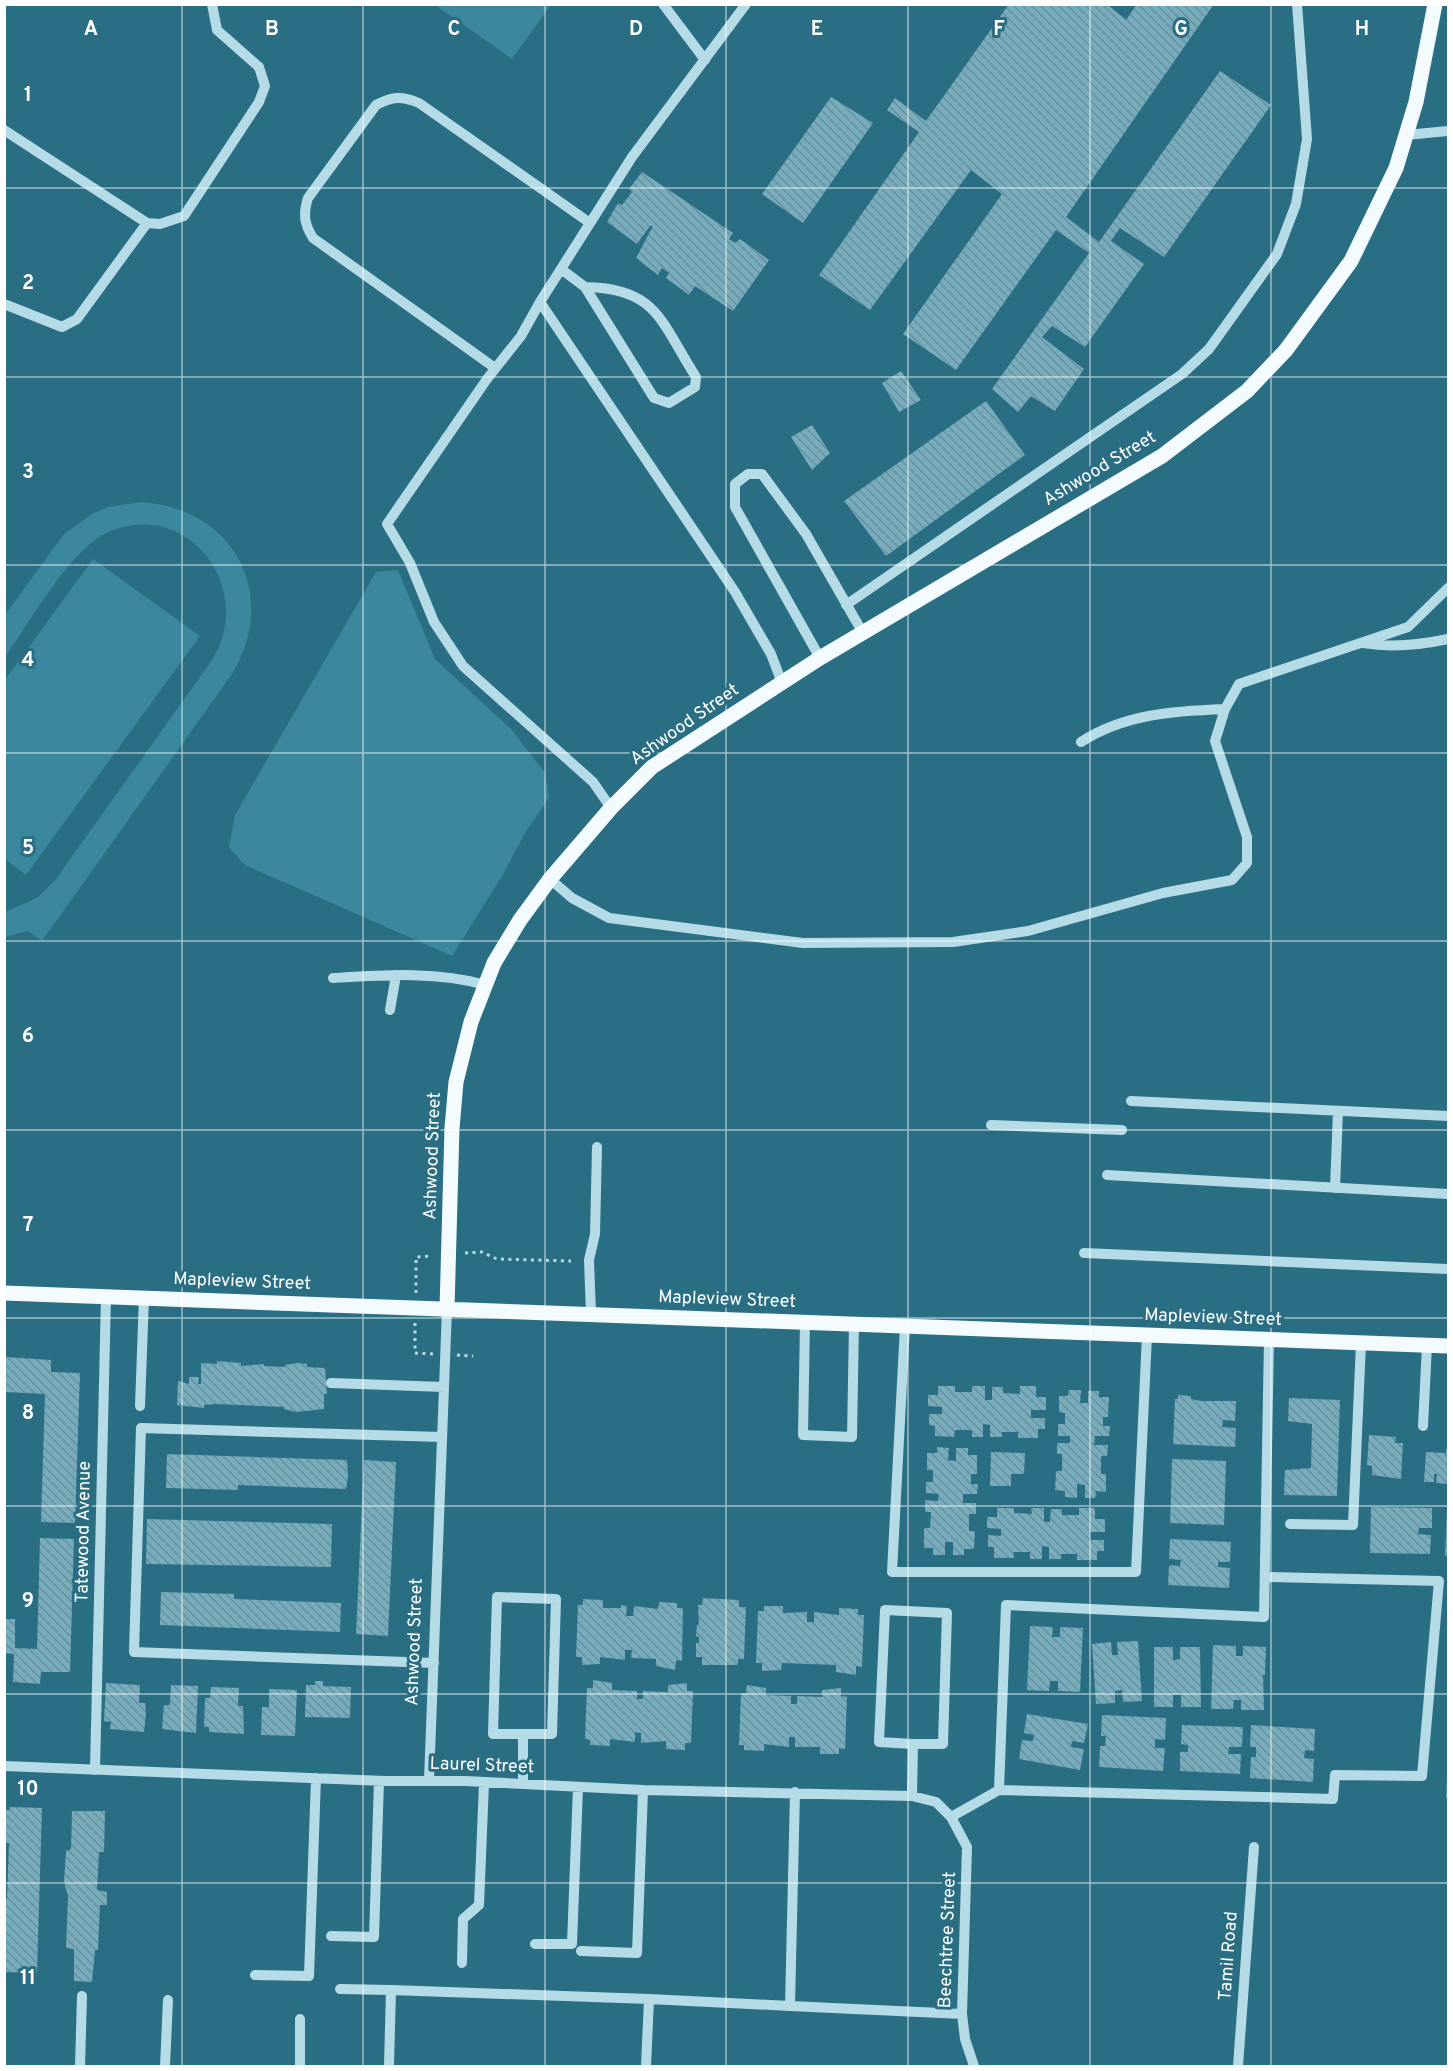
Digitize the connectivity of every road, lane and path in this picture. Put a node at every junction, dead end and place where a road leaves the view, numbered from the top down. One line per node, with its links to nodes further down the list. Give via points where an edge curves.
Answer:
1 (212, 4): 10 (street, via 217,30 259,68 266,86 184,216 160,224)
2 (663, 4): 6 (street)
3 (746, 4): 6 (street)
4 (1297, 4): 18 (street, via 1307,139 1296,204 1277,254 1209,349 1182,374)
5 (1435, 4): 9 (main road, Ashwood Street)
6 (705, 60): 11 (street, via 632,157)
7 (4, 130): 10 (street)
8 (1449, 131): 9 (street)
9 (1406, 135): 19 (main road, Ashwood Street, via 1396,168 1351,261 1286,350 1247,391 1162,456)
10 (147, 223): 15 (street, via 77,319 62,327)
11 (590, 223): 12 (street); 16 (street, via 419,103 404,97 390,97 376,105 308,198 305,225 313,238)
12 (561, 269): 13 (street); 14 (street)
13 (585, 287): 13 (street, via 654,398 669,403 695,387 696,376 649,305 621,290)
14 (540, 302): 16 (street, via 521,336); 23 (street, via 735,592 771,654)
15 (4, 304)
16 (495, 368): 26 (street, via 387,524 410,563 434,622 463,666 593,782)
17 (1449, 588): 21 (street, via 1408,627)
18 (846, 604): 19 (street); 22 (street, via 806,534 762,474 748,474 735,484 735,507 744,526)
19 (863, 633): 22 (main road, Ashwood Street)
20 (1449, 639): 21 (street, via 1404,646)
21 (1362, 643): 24 (street, via 1239,684)
22 (820, 658): 23 (main road, Ashwood Street)
23 (782, 682): 26 (main road, Ashwood Street, via 652,767)
24 (1225, 710): 25 (street, via 1136,717 1101,729); 27 (street, via 1215,741 1247,837 1247,863 1232,880 1163,893 1028,931 953,942 803,943 609,918 572,898)
25 (1081, 742)
26 (611, 808): 27 (main road, Ashwood Street)
27 (550, 879): 30 (main road, Ashwood Street, via 494,963)
28 (396, 975): 29 (street); 30 (street, via 445,977); 31 (street)
29 (333, 978)
30 (486, 985): 48 (main road, Ashwood Street, via 471,1022 456,1082)
31 (390, 1010)
32 (1131, 1101): 33 (street)
33 (1338, 1111): 34 (street); 39 (street)
34 (1449, 1116)
35 (991, 1125): 36 (street)
36 (1122, 1130)
37 (597, 1147): 49 (street, via 595,1234 589,1260)
38 (1107, 1175): 39 (street)
39 (1335, 1188): 40 (street)
40 (1449, 1194)
41 (482, 1252): 43 (path, via 497,1259)
42 (1084, 1253): 44 (street)
43 (572, 1261)
44 (1449, 1269)
45 (4, 1293): 46 (main road, Mapleview Street)
46 (106, 1296): 47 (main road, Mapleview Street); 69 (street, Tatewood Avenue)
47 (144, 1297): 48 (main road, Mapleview Street); 60 (street)
48 (447, 1309): 49 (main road, Mapleview Street); 59 (street, Ashwood Street)
49 (591, 1314): 50 (main road, Mapleview Street)
50 (805, 1322): 51 (main road, Mapleview Street); 51 (street, via 803,1435 852,1437)
51 (854, 1324): 52 (main road, Mapleview Street)
52 (905, 1326): 53 (main road, Mapleview Street); 53 (street, via 892,1572 1136,1572)
53 (1148, 1335): 54 (main road, Mapleview Street)
54 (1269, 1339): 55 (main road, Mapleview Street); 64 (street)
55 (1361, 1342): 56 (main road, Mapleview Street); 63 (street, via 1353,1525)
56 (1426, 1345): 57 (main road, Mapleview Street); 61 (street)
57 (1449, 1346)
58 (331, 1383): 59 (street)
59 (444, 1387): 62 (street, Ashwood Street)
60 (140, 1406)
61 (1423, 1426)
62 (442, 1437): 65 (street, Ashwood Street); 65 (street, via 141,1428 134,1652)
63 (1290, 1524)
64 (1264, 1577): 77 (street, via 1264,1617 1006,1605); 77 (street, via 1439,1581 1422,1776 1335,1775 1333,1799)
65 (434, 1663): 71 (street, Ashwood Street)
66 (523, 1734): 66 (street, via 552,1734 556,1599 497,1597 493,1734); 74 (street)
67 (913, 1744): 67 (street, via 943,1744 947,1613 885,1610 879,1742); 79 (street)
68 (4, 1766): 69 (street, Laurel Street)
69 (95, 1770): 70 (street, Laurel Street)
70 (316, 1778): 72 (street, Laurel Street); 86 (street, via 309,1976)
71 (429, 1780): 72 (street, Laurel Street); 73 (street, Laurel Street)
72 (379, 1781): 82 (street, via 374,1937)
73 (484, 1783): 74 (street, Laurel Street); 85 (street, via 479,1905 463,1919)
74 (522, 1784): 75 (street, Laurel Street)
75 (578, 1787): 76 (street, Laurel Street); 83 (street, via 572,1944)
76 (643, 1790): 78 (street, Laurel Street); 84 (street, via 637,1953)
77 (999, 1790): 80 (street)
78 (795, 1792): 79 (street, Laurel Street); 92 (street)
79 (912, 1796): 80 (street, Laurel Street, via 936,1802)
80 (951, 1817): 93 (street, Beechtree Street, via 967,1846)
81 (1254, 1847): 101 (street, Tamil Road)
82 (331, 1936)
83 (535, 1944)
84 (581, 1951)
85 (462, 1963)
86 (255, 1975)
87 (340, 1989): 88 (street)
88 (391, 1990): 90 (street); 98 (street)
89 (82, 1996): 95 (street)
90 (649, 1999): 92 (street); 99 (street)
91 (168, 2000): 96 (street)
92 (790, 2006): 93 (street)
93 (962, 2014): 100 (street, Beechtree Street)
94 (300, 2019): 97 (street)
95 (80, 2067)
96 (165, 2067)
97 (300, 2067)
98 (389, 2067)
99 (646, 2067)
100 (974, 2067)
101 (1238, 2067)

